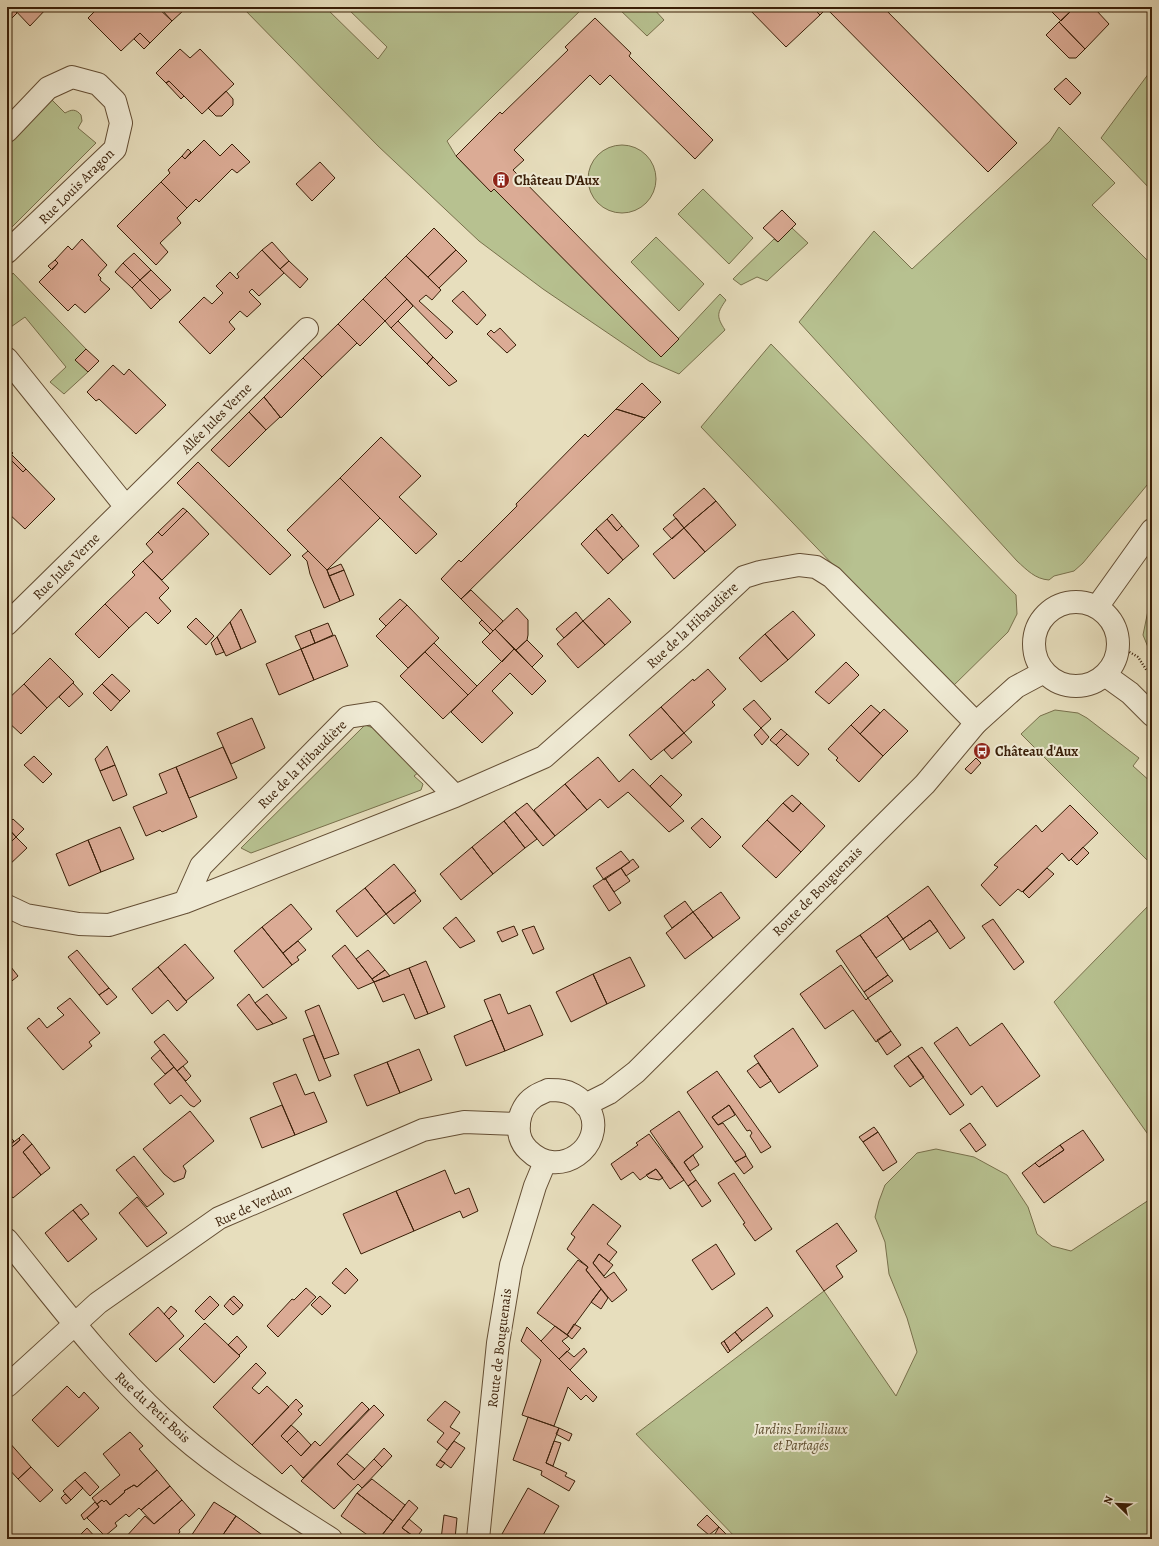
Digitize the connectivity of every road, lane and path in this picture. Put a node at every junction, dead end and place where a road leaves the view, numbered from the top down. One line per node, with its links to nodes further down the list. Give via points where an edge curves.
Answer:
1 (7, 131): 2 (street, Rue Louis Aragon, via 48,88 72,77 98,84 115,101 121,123 115,149)
2 (7, 252)
3 (307, 329): 5 (street, Allée Jules Verne)
4 (7, 359): 5 (street)
5 (126, 507): 8 (street, Rue Jules Verne)
6 (1152, 530): 7 (street)
7 (1097, 607): 9 (street, via 1113,622); 10 (street, via 1078,602 1065,603 1047,614 1038,626 1034,638 1038,663)
8 (7, 624)
9 (1119, 646): 11 (path, via 1138,656); 12 (street, via 1115,662)
10 (1044, 672): 12 (street, via 1057,682 1079,687 1089,685); 14 (street, Route de Bouguenais, via 1016,687)
11 (1148, 673)
12 (1105, 675): 13 (street, via 1130,693)
13 (1152, 715)
14 (976, 723): 15 (street, Rue de la Hibaudière, via 832,577 816,567 799,565 744,577 544,757); 18 (street, Route de Bouguenais, via 925,784 636,1072 609,1093)
15 (455, 796): 16 (street, Rue de la Hibaudière); 16 (street, Rue de la Hibaudière, via 374,714 348,717 201,866)
16 (185, 902): 17 (street, Rue de la Hibaudière, via 108,925 79,924 26,915)
17 (7, 906)
18 (585, 1105): 19 (street, via 564,1091 548,1090 534,1097 523,1109); 20 (street, via 590,1110 592,1124 590,1138 583,1150 572,1159 559,1163)
19 (519, 1124): 20 (street, via 520,1137 525,1148); 22 (street, Rue de Verdun, via 464,1122 423,1130 219,1218 98,1303)
20 (545, 1162): 25 (street, Route de Bouguenais, via 511,1265 498,1343)
21 (7, 1240): 22 (street, Rue du Petit Bois)
22 (76, 1324): 23 (street, Rue de Verdun); 24 (street, Rue du Petit Bois, via 105,1362 164,1421 225,1470)
23 (7, 1386)
24 (331, 1539)
25 (478, 1539)

